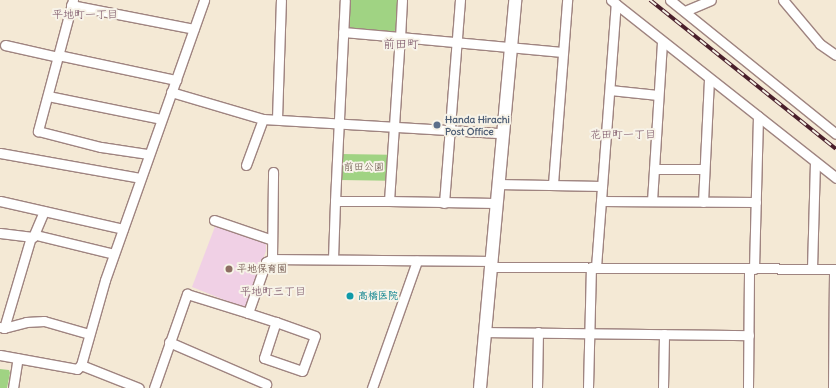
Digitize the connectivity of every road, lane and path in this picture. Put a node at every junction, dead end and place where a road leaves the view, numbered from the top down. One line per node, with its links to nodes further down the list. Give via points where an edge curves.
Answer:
1 (204, 0): 14 (street)
2 (281, 0): 33 (street)
3 (344, 0): 15 (street)
4 (402, 0): 16 (street)
5 (460, 0): 18 (street)
6 (515, 0): 20 (street)
7 (567, 0): 21 (street)
8 (670, 0): 13 (street)
9 (711, 0): 13 (street)
10 (783, 0): 22 (street, via 820,44)
11 (72, 2): 14 (street); 23 (street)
12 (613, 2): 17 (street); 26 (street)
13 (685, 11): 38 (street)
14 (194, 29): 25 (street)
15 (343, 32): 16 (street); 34 (street)
16 (400, 37): 18 (street); 35 (street)
17 (662, 41): 24 (street); 28 (street)
18 (457, 42): 20 (street); 36 (street)
19 (5, 45): 23 (street)
20 (510, 47): 21 (street); 37 (street)
21 (562, 52): 49 (street)
22 (836, 55)
23 (58, 56): 25 (street); 29 (street)
24 (709, 78): 30 (street); 44 (street)
25 (176, 80): 27 (street)
26 (610, 90): 28 (street); 50 (street)
27 (171, 92): 31 (street); 32 (street)
28 (658, 95): 43 (street)
29 (48, 96): 31 (street); 40 (street, via 38,131)
30 (758, 116): 41 (street); 58 (street)
31 (161, 118): 40 (street)
32 (263, 119): 33 (street); 42 (street)
33 (277, 119): 34 (street)
34 (339, 122): 35 (street); 52 (street)
35 (394, 126): 36 (street); 53 (street)
36 (450, 129): 37 (street); 56 (street)
37 (502, 132): 48 (street)
38 (836, 134)
39 (0, 153): 46 (street)
40 (148, 154): 46 (street)
41 (815, 162): 47 (street); 73 (street)
42 (246, 165)
43 (654, 169): 44 (street); 55 (street)
44 (704, 169): 57 (street)
45 (273, 172): 65 (street)
46 (140, 178): 62 (street)
47 (836, 178)
48 (497, 184): 49 (street); 59 (street)
49 (552, 184): 50 (street)
50 (602, 186): 54 (street)
51 (0, 201): 60 (street)
52 (335, 201): 53 (street); 68 (street)
53 (390, 201): 56 (street)
54 (601, 201): 55 (street); 71 (street)
55 (652, 201): 57 (street)
56 (444, 202): 59 (street)
57 (703, 202): 58 (street)
58 (756, 202): 72 (street)
59 (495, 203): 70 (street)
60 (44, 211): 62 (street); 64 (street)
61 (214, 220): 65 (street)
62 (123, 229): 66 (street)
63 (0, 233): 64 (street)
64 (33, 236): 66 (street); 77 (street)
65 (272, 240): 67 (street)
66 (114, 254): 81 (street)
67 (272, 259): 68 (street); 75 (street, via 266,262)
68 (333, 259): 69 (street)
69 (417, 261): 70 (street); 92 (street)
70 (491, 264): 71 (street); 78 (street)
71 (594, 267): 72 (street); 80 (street)
72 (752, 269): 73 (street); 83 (street)
73 (812, 269): 74 (street)
74 (835, 269): 98 (street)
75 (248, 313): 76 (street); 84 (street, via 187,294)
76 (276, 322): 76 (street, via 315,336 302,370 264,358)
77 (2, 328): 81 (street, via 44,321)
78 (485, 332): 79 (street); 93 (street)
79 (538, 332): 80 (street); 94 (street)
80 (589, 333): 82 (street); 95 (street)
81 (89, 334): 87 (street)
82 (664, 334): 83 (street); 96 (street)
83 (749, 335): 97 (street)
84 (169, 342): 88 (street); 91 (street)
85 (0, 354): 86 (street)
86 (18, 358): 87 (street, via 77,368); 89 (street)
87 (81, 365): 90 (street)
88 (266, 384)
89 (13, 388)
90 (139, 388)
91 (154, 388)
92 (372, 388)
93 (480, 388)
94 (537, 388)
95 (588, 388)
96 (663, 388)
97 (748, 388)
98 (833, 388)

